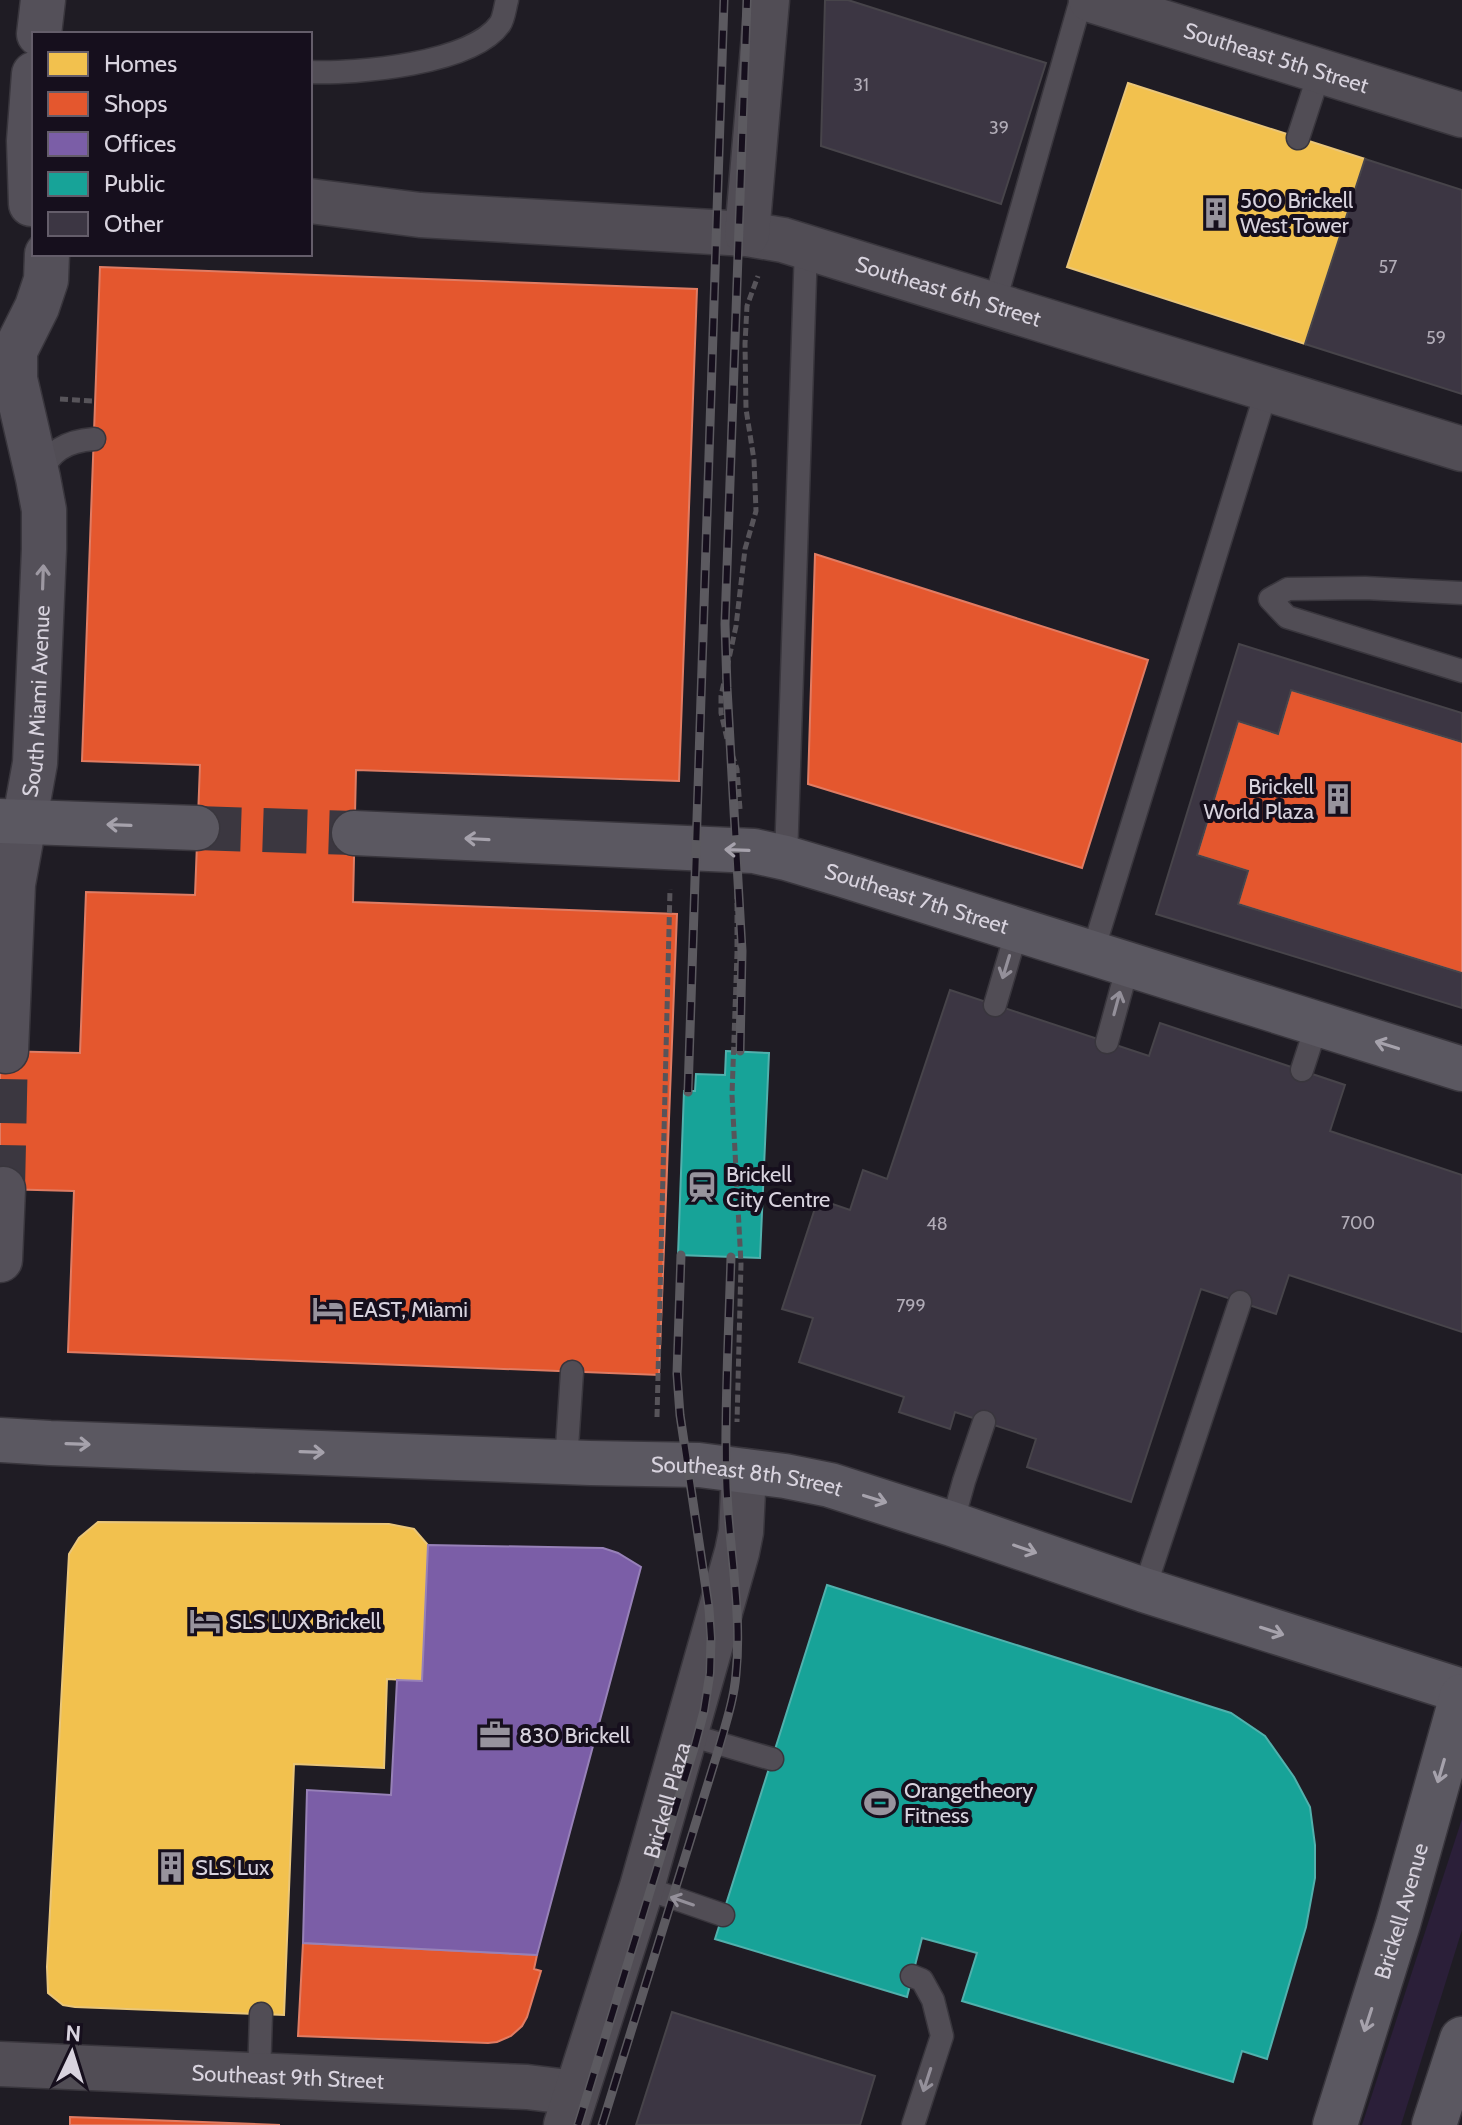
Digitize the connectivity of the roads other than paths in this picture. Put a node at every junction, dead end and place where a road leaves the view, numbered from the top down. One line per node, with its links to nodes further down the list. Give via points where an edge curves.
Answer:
1 (44, 0): 6 (main road); 7 (street)
2 (507, 0): 9 (lane, via 501,23 484,39 456,52 409,64)
3 (767, 0): 18 (street)
4 (1081, 0): 20 (lane)
5 (1091, 0): 8 (street, Southeast 5th Street)
6 (39, 32)
7 (49, 32)
8 (1320, 71): 11 (street, Southeast 5th Street); 12 (lane)
9 (312, 72)
10 (32, 101): 14 (main road)
11 (1462, 115)
12 (1298, 138)
13 (312, 201): 15 (street, Southeast 6th Street)
14 (22, 202)
15 (420, 215): 16 (street, Southeast 6th Street); 18 (street, Southeast 6th Street)
16 (312, 220)
17 (806, 247): 18 (street, Southeast 6th Street, via 783,240); 20 (street, Southeast 6th Street); 31 (lane)
18 (754, 251)
19 (50, 257): 21 (main road, via 37,307)
20 (994, 305): 22 (street, Southeast 6th Street)
21 (7, 353): 25 (main road, South Miami Avenue)
22 (1267, 389): 24 (street, Southeast 6th Street); 33 (lane)
23 (94, 439): 25 (lane, via 63,446 45,461)
24 (1462, 449)
25 (38, 478): 28 (main road, South Miami Avenue, one-way to 25, via 35,763 44,549)
26 (1462, 593): 27 (lane, via 1288,589 1270,599 1287,617)
27 (1462, 671)
28 (13, 822): 29 (main road, one-way to 28); 37 (main road, South Miami Avenue)
29 (197, 828)
30 (354, 833): 31 (main road, Southeast 7th Street, one-way to 30, via 754,851)
31 (786, 858): 32 (main road, Southeast 7th Street)
32 (1017, 930): 33 (main road, Southeast 7th Street); 34 (lane, one-way to 34)
33 (1110, 959): 35 (main road, Southeast 7th Street); 36 (lane, one-way to 33)
34 (995, 1005)
35 (1317, 1024): 38 (main road, Southeast 7th Street, one-way to 35); 39 (lane)
36 (1107, 1042)
37 (6, 1051)
38 (1462, 1069)
39 (1302, 1070)
40 (3, 1189): 41 (main road)
41 (0, 1260)
42 (1240, 1302): 49 (lane)
43 (572, 1372): 46 (lane)
44 (984, 1422): 48 (lane)
45 (0, 1440): 46 (main road, Southeast 8th Street, one-way to 46)
46 (566, 1462): 47 (main road, Southeast 8th Street)
47 (744, 1471): 48 (main road, Southeast 8th Street, one-way to 48, via 830,1485); 51 (street, Brickell Plaza, via 737,1552)
48 (952, 1524): 49 (main road, Southeast 8th Street, one-way to 49)
49 (1144, 1590): 50 (main road, Southeast 8th Street, one-way to 50)
50 (1462, 1693): 62 (main road, Brickell Avenue, one-way to 62)
51 (686, 1734): 52 (lane); 53 (street, Brickell Plaza)
52 (772, 1759)
53 (642, 1887): 54 (lane, one-way to 53); 60 (street, Brickell Plaza)
54 (723, 1915)
55 (912, 1976): 61 (lane, one-way to 61, via 922,1980 933,2000 942,2036)
56 (261, 2014): 59 (lane)
57 (1462, 2039): 63 (main road)
58 (0, 2064): 59 (street, Southeast 9th Street)
59 (259, 2076): 60 (street, Southeast 9th Street, via 527,2087)
60 (571, 2109)
61 (913, 2125)
62 (1335, 2125)
63 (1434, 2125)

